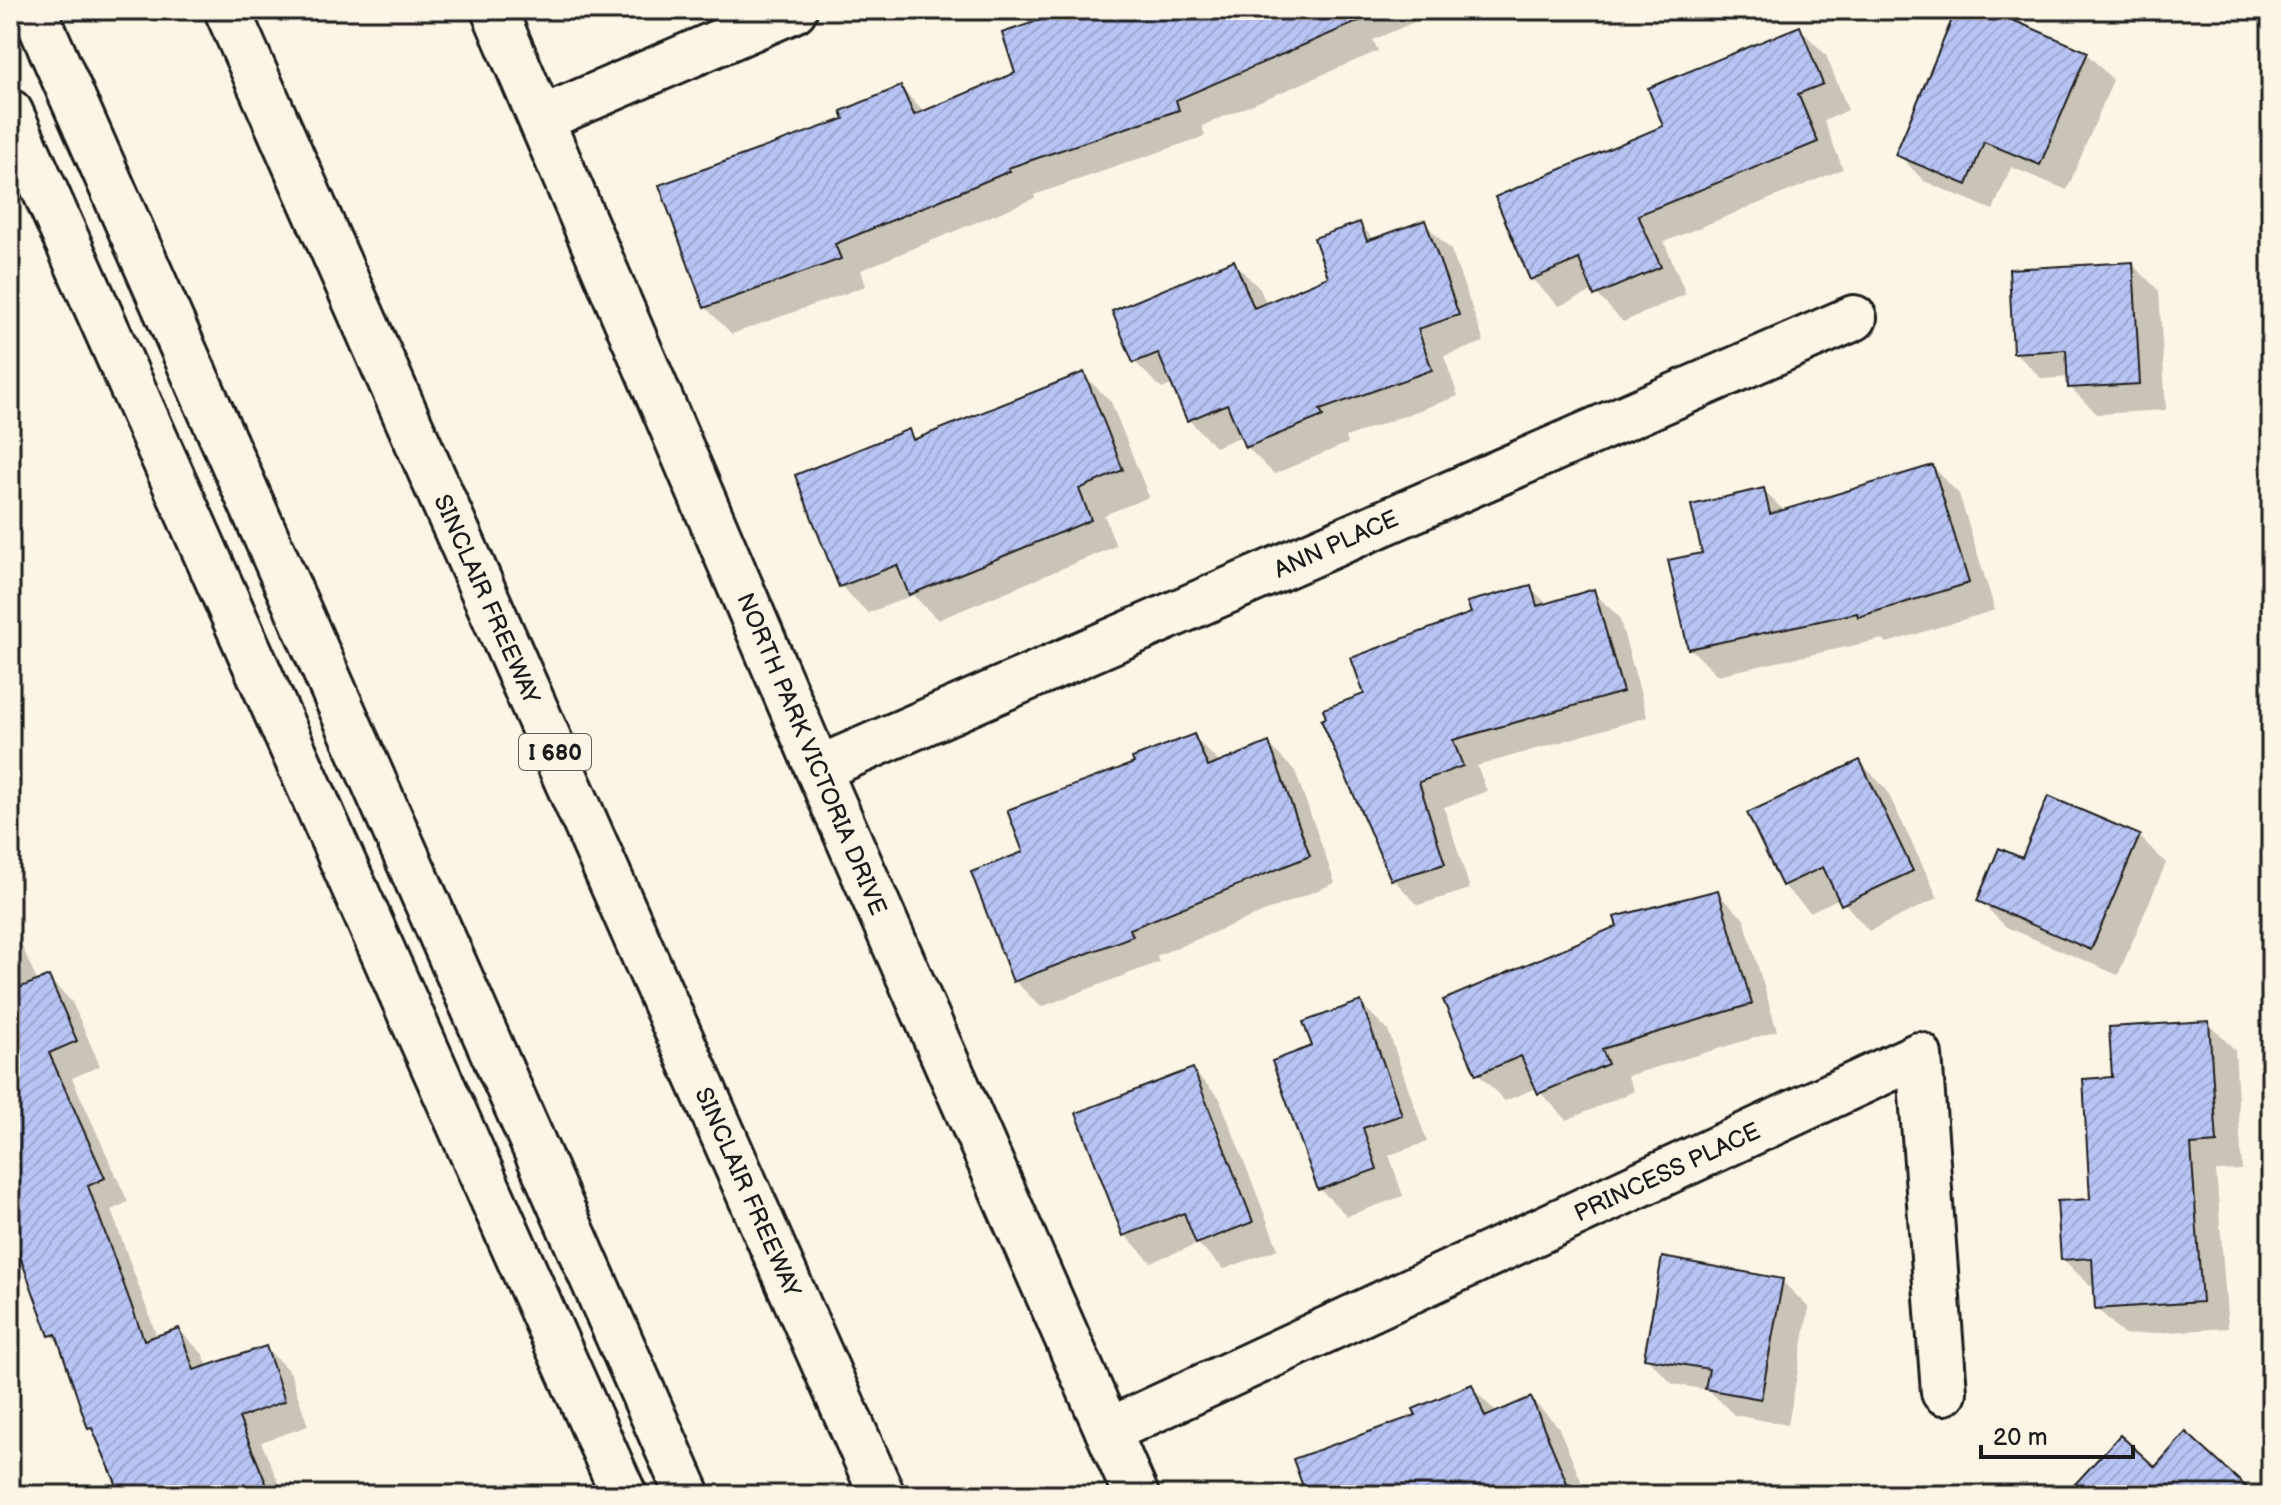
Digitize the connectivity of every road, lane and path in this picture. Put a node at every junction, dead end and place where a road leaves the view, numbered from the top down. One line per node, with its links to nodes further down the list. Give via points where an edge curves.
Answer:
1 (34, 10): 12 (main road)
2 (227, 10): 13 (main road, SINCLAIR FREEWAY / I 680)
3 (494, 10): 6 (main road, NORTH PARK VICTORIA DRIVE)
4 (794, 10): 6 (main road)
5 (10, 112): 11 (main road)
6 (541, 119): 8 (main road, NORTH PARK VICTORIA DRIVE)
7 (1854, 318): 8 (main road, ANN PLACE)
8 (818, 769): 10 (main road, NORTH PARK VICTORIA DRIVE)
9 (1944, 1392): 10 (main road, PRINCESS PLACE, via 1919,1055)
10 (1108, 1431): 14 (main road, NORTH PARK VICTORIA DRIVE)
11 (624, 1495)
12 (688, 1495)
13 (882, 1495)
14 (1136, 1495)

